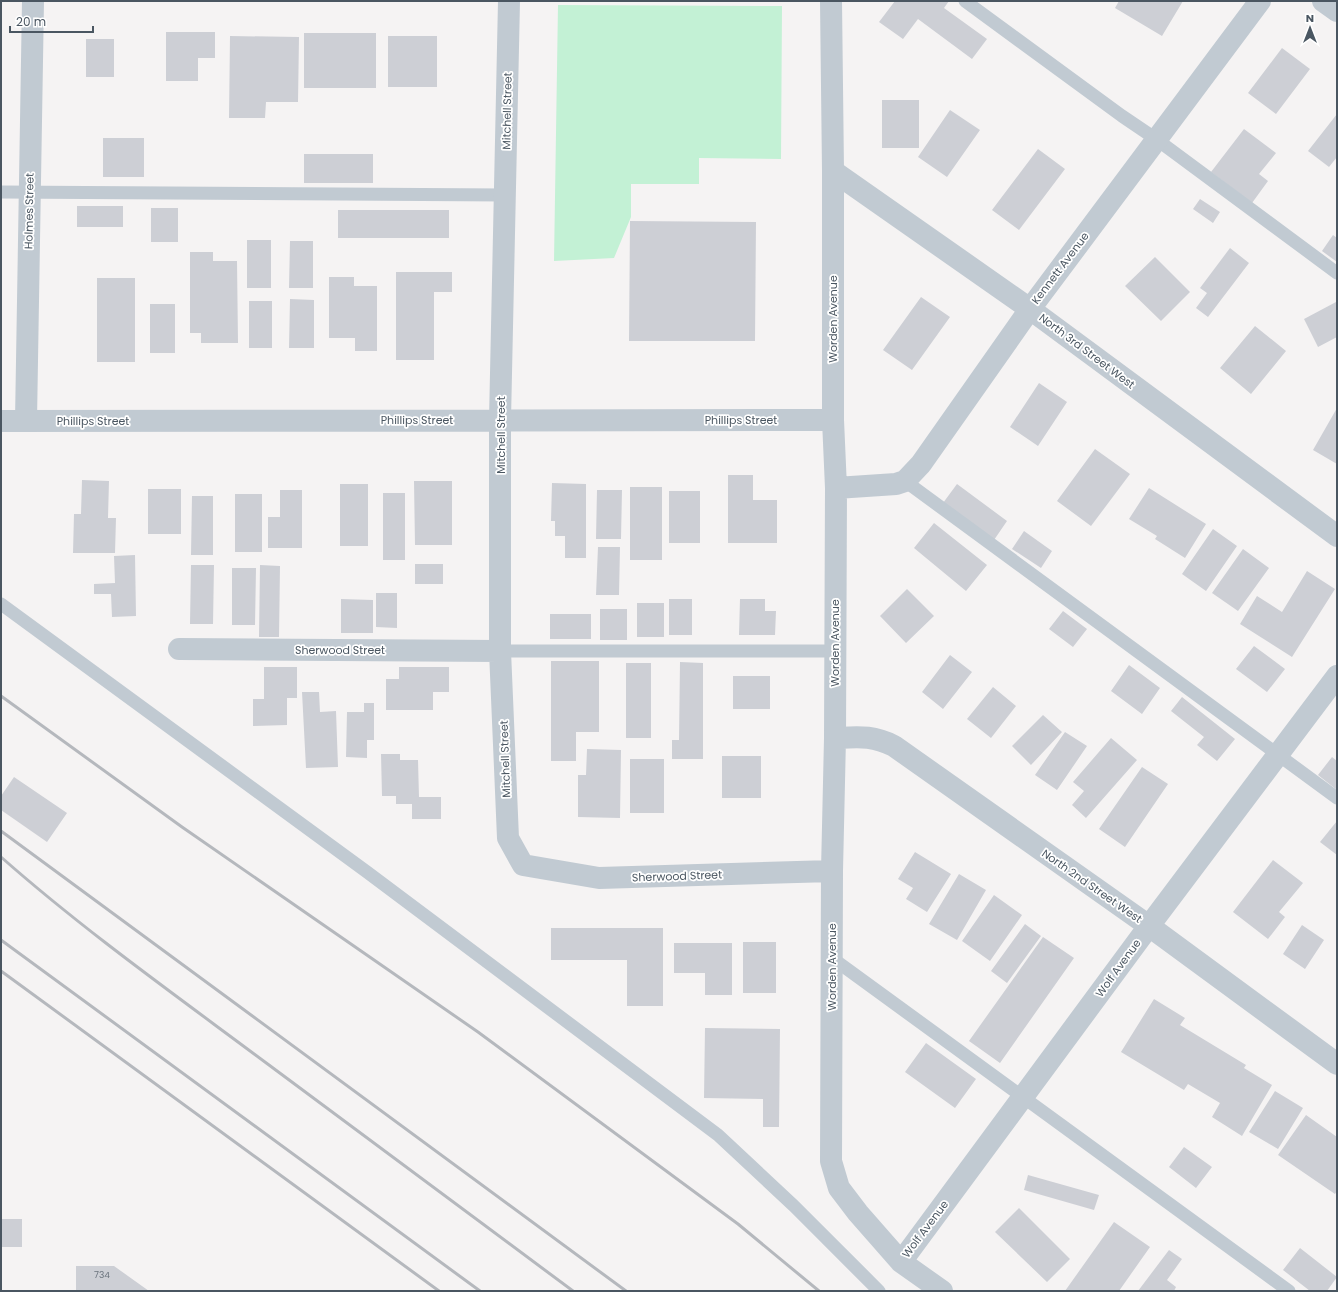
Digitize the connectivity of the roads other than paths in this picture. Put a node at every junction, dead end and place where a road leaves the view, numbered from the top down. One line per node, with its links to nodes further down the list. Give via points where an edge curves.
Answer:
1 (33, 1): 11 (street, Holmes Street)
2 (509, 1): 12 (street, Mitchell Street)
3 (831, 1): 9 (street, Worden Avenue)
4 (965, 1): 8 (lane)
5 (1260, 1): 8 (street, Kennett Avenue)
6 (1323, 1): 7 (street)
7 (1337, 11)
8 (1156, 139): 13 (lane); 14 (street, Kennett Avenue)
9 (833, 172): 14 (street, North 3rd Street West); 16 (street, Worden Avenue)
10 (1, 192): 11 (lane)
11 (30, 192): 12 (lane); 18 (street, Holmes Street)
12 (505, 195): 15 (street, Mitchell Street)
13 (1337, 274)
14 (1030, 309): 19 (street, Kennett Avenue, via 921,464); 21 (street, North 3rd Street West)
15 (500, 420): 16 (street, Phillips Street); 18 (street, Phillips Street); 25 (street, Mitchell Street)
16 (833, 420): 20 (street, Worden Avenue)
17 (1, 421): 18 (street, Phillips Street)
18 (26, 421)
19 (905, 481): 20 (street, via 896,484); 28 (lane)
20 (836, 488): 24 (street, Worden Avenue)
21 (1337, 536)
22 (1, 604): 37 (lane, via 367,872 718,1135)
23 (179, 649): 25 (street, Sherwood Street)
24 (835, 651): 25 (lane); 27 (street, Worden Avenue)
25 (500, 652): 30 (street, Mitchell Street, via 508,838)
26 (1337, 676): 28 (street, Wolf Avenue)
27 (835, 738): 31 (street, Worden Avenue); 32 (street, North 2nd Street West, via 880,739 894,746)
28 (1278, 754): 29 (lane); 32 (street, Wolf Avenue)
29 (1337, 798)
30 (523, 865): 31 (street, Sherwood Street, via 599,878)
31 (832, 872): 33 (street, Worden Avenue)
32 (1149, 926): 34 (street, North 2nd Street West); 35 (street, Wolf Avenue)
33 (832, 958): 35 (lane); 36 (street, Worden Avenue, via 831,1161 839,1188)
34 (1337, 1064)
35 (1023, 1096): 36 (street, Wolf Avenue); 39 (lane)
36 (901, 1262): 38 (street, Worden Avenue)
37 (879, 1291)
38 (942, 1291)
39 (1289, 1291)

